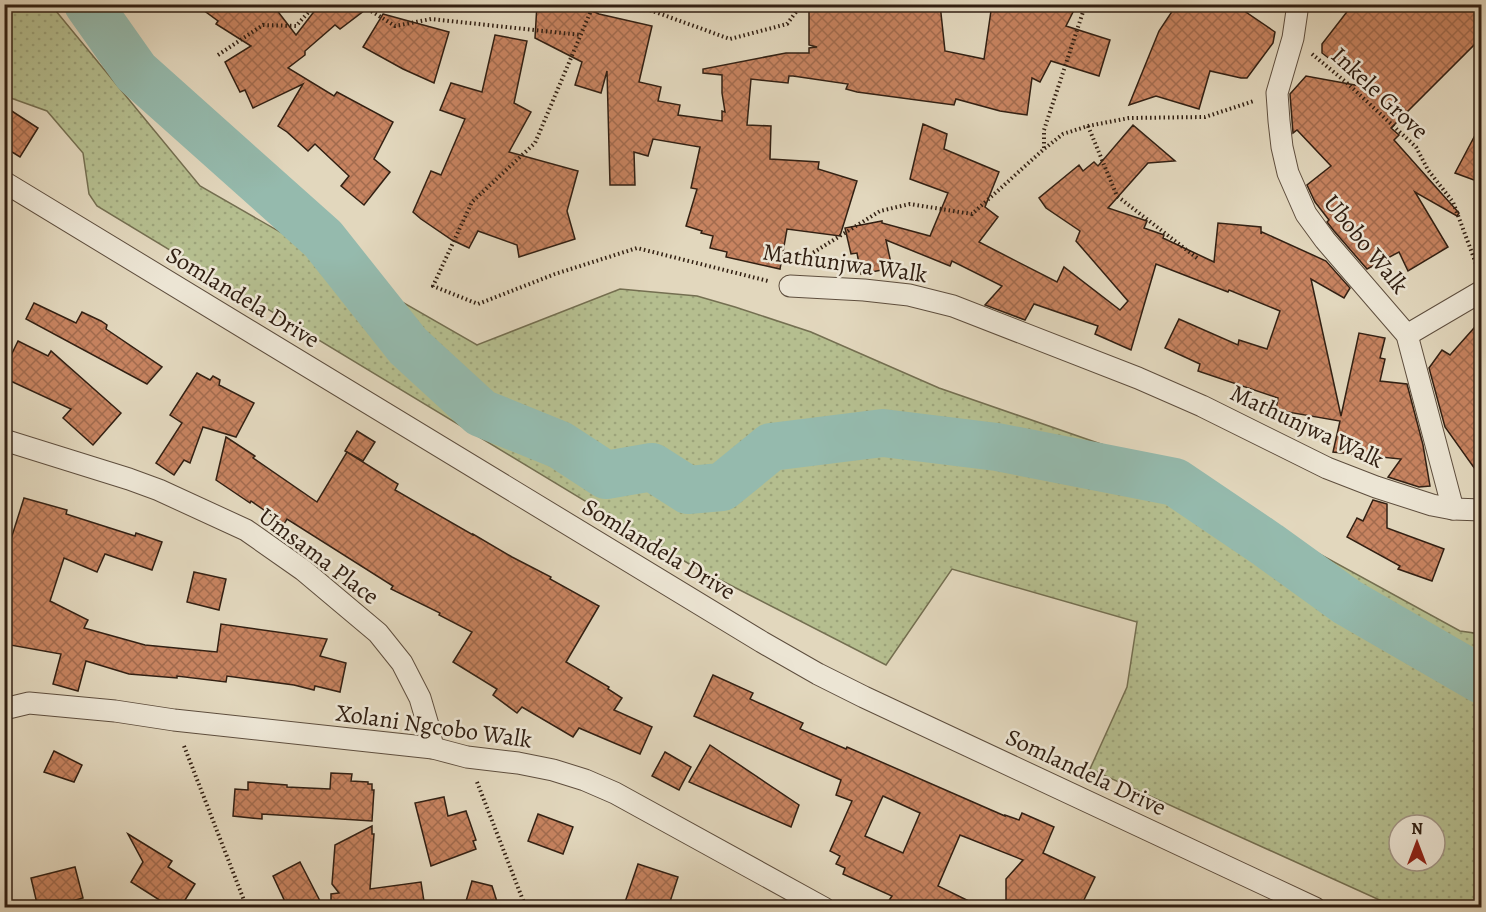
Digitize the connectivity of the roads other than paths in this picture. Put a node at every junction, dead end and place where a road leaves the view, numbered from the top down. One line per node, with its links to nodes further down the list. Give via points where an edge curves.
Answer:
1 (1299, 4): 5 (street, Ubobo Walk, via 1277,93 1288,173 1306,214 1324,240)
2 (4, 182): 12 (street, Somlandela Drive, via 818,674)
3 (790, 286): 7 (street, Mathunjwa Walk, via 909,295 953,306 1138,378 1326,468)
4 (1482, 291): 5 (street)
5 (1407, 335): 7 (street, Ubobo Walk)
6 (4, 440): 10 (street, Umsama Place, via 159,490 246,530 303,570 378,633 402,663 420,698)
7 (1453, 509): 8 (street, Mathunjwa Walk)
8 (1482, 510)
9 (4, 709): 10 (street, Xolani Ngcobo Walk, via 29,703)
10 (433, 748): 11 (street, Xolani Ngcobo Walk, via 553,770 585,780)
11 (824, 908)
12 (1315, 908)

